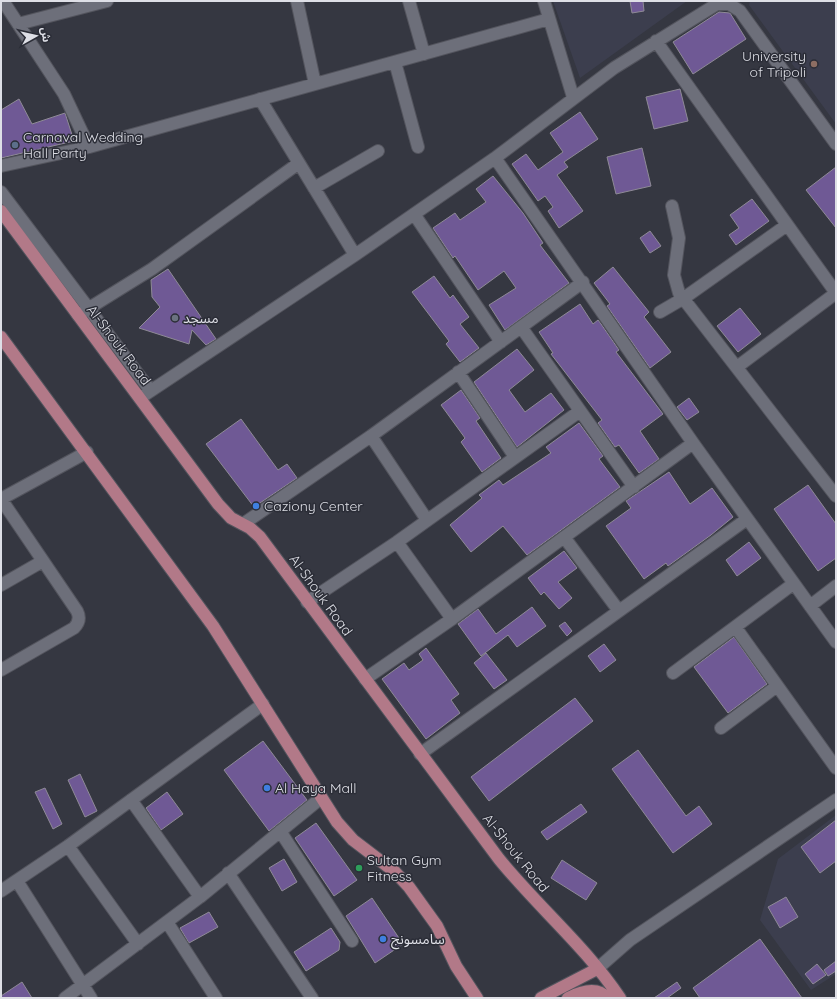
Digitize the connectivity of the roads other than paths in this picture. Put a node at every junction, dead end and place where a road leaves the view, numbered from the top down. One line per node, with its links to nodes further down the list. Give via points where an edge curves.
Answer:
1 (3, 1): 7 (street)
2 (107, 1): 7 (street)
3 (297, 1): 11 (street)
4 (409, 1): 9 (street)
5 (544, 1): 6 (street)
6 (549, 19): 9 (street); 12 (street)
7 (18, 24): 15 (street, via 64,94)
8 (656, 41): 12 (street); 14 (street, via 717,4 735,6); 26 (street)
9 (424, 54): 10 (street)
10 (395, 62): 11 (street); 16 (street)
11 (315, 84): 13 (street)
12 (573, 97): 18 (street)
13 (260, 99): 15 (street); 19 (street)
14 (836, 144)
15 (88, 147): 20 (street)
16 (418, 147)
17 (378, 151): 21 (street)
18 (494, 158): 25 (street); 28 (street)
19 (299, 163): 21 (street); 31 (street, via 152,269)
20 (1, 166)
21 (314, 188): 27 (street)
22 (1, 192): 31 (street)
23 (672, 206): 30 (street, via 679,238 674,275 679,293)
24 (1, 211): 31 (main road, Al-Shouk Road)
25 (414, 214): 27 (street); 35 (street)
26 (787, 225): 29 (street); 30 (street)
27 (355, 255): 38 (street)
28 (582, 282): 33 (street); 42 (street)
29 (836, 293): 36 (street)
30 (684, 298): 32 (street); 36 (street)
31 (83, 311): 38 (street); 39 (main road, Al-Shouk Road)
32 (660, 312)
33 (521, 327): 35 (street); 40 (street)
34 (1, 337): 43 (main road)
35 (501, 342): 37 (street)
36 (737, 367): 46 (street)
37 (458, 372): 41 (street); 44 (street)
38 (150, 390): 39 (street)
39 (140, 398): 50 (main road, Al-Shouk Road, via 226,514)
40 (580, 411): 44 (street); 45 (street)
41 (371, 436): 49 (street); 50 (street)
42 (693, 443): 45 (street); 48 (street)
43 (87, 452): 47 (street); 67 (main road, via 213,626)
44 (516, 457): 49 (street)
45 (634, 487): 51 (street)
46 (836, 496)
47 (1, 499): 53 (street)
48 (747, 518): 54 (street); 59 (street)
49 (427, 520): 52 (street)
50 (243, 524): 57 (main road, Al-Shouk Road, via 260,537)
51 (564, 537): 59 (street); 60 (street)
52 (397, 542): 57 (street); 60 (street)
53 (43, 561): 55 (street); 63 (street, via 76,611 78,623 74,628)
54 (793, 584): 58 (street); 61 (street)
55 (1, 585)
56 (836, 586): 58 (street)
57 (307, 602): 65 (main road, Al-Shouk Road)
58 (810, 606): 62 (street)
59 (619, 611): 69 (street)
60 (452, 620): 65 (street)
61 (736, 628): 64 (street); 66 (street)
62 (836, 642)
63 (1, 670)
64 (673, 673)
65 (365, 679): 69 (main road, Al-Shouk Road)
66 (777, 686): 68 (street); 70 (street)
67 (263, 704): 71 (main road); 72 (street)
68 (721, 728)
69 (420, 754): 83 (main road, Al-Shouk Road, via 520,884)
70 (836, 768)
71 (322, 798): 74 (street); 90 (main road, via 337,822 353,840 395,872 409,887 437,926 456,966)
72 (131, 800): 75 (street); 79 (street)
73 (836, 800): 83 (street, via 630,940)
74 (280, 831): 76 (street); 81 (street)
75 (68, 846): 77 (street); 82 (street)
76 (228, 873): 79 (street); 89 (street)
77 (17, 881): 78 (street); 84 (street)
78 (1, 891)
79 (200, 897): 80 (street)
80 (167, 922): 82 (street); 88 (street)
81 (352, 941)
82 (138, 944): 84 (street)
83 (598, 968): 85 (main road, Al-Shouk Road); 91 (main road)
84 (83, 985): 86 (street); 87 (street)
85 (613, 997): 92 (main road, Al-Shouk Road, via 593,991)
86 (65, 998)
87 (91, 998)
88 (216, 998)
89 (312, 998)
90 (478, 998)
91 (541, 998)
92 (568, 998)

